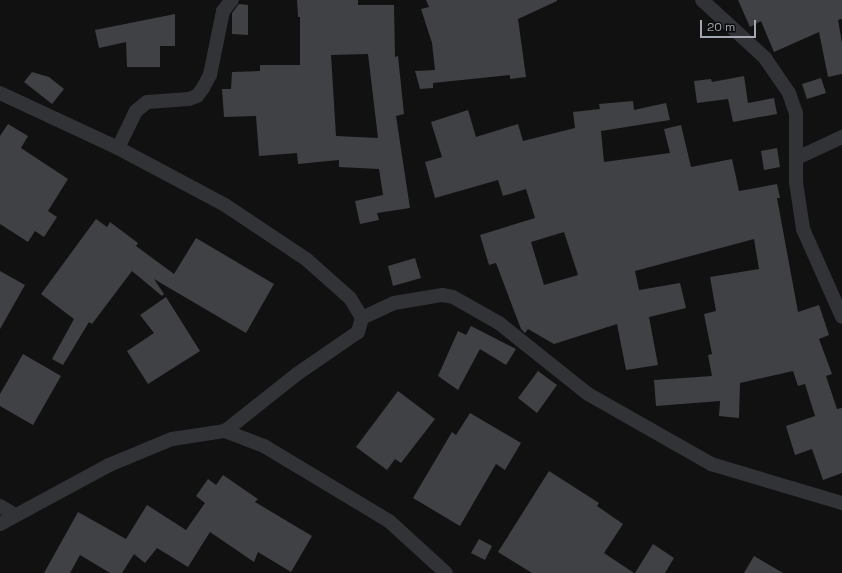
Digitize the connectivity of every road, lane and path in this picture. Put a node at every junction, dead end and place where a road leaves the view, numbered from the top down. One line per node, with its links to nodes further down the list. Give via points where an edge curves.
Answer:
1 (232, 0): 5 (street, via 223,11 210,75 197,96 189,100 147,102 136,111)
2 (702, 0): 6 (street, via 765,58 789,93 796,113)
3 (0, 93): 5 (street)
4 (842, 137): 6 (street)
5 (118, 148): 9 (street, via 225,205 306,259 350,298)
6 (797, 158): 7 (street, via 796,182 803,229)
7 (838, 301): 8 (street)
8 (842, 317)
9 (362, 318): 10 (street, via 358,332 297,374); 11 (street, via 394,303 442,294 453,297 499,323 588,394 711,464)
10 (225, 432): 13 (street, via 172,439 109,465); 15 (street, via 264,446 389,521)
11 (842, 503)
12 (0, 506): 13 (street)
13 (14, 515): 14 (street)
14 (0, 524)
15 (446, 573)

